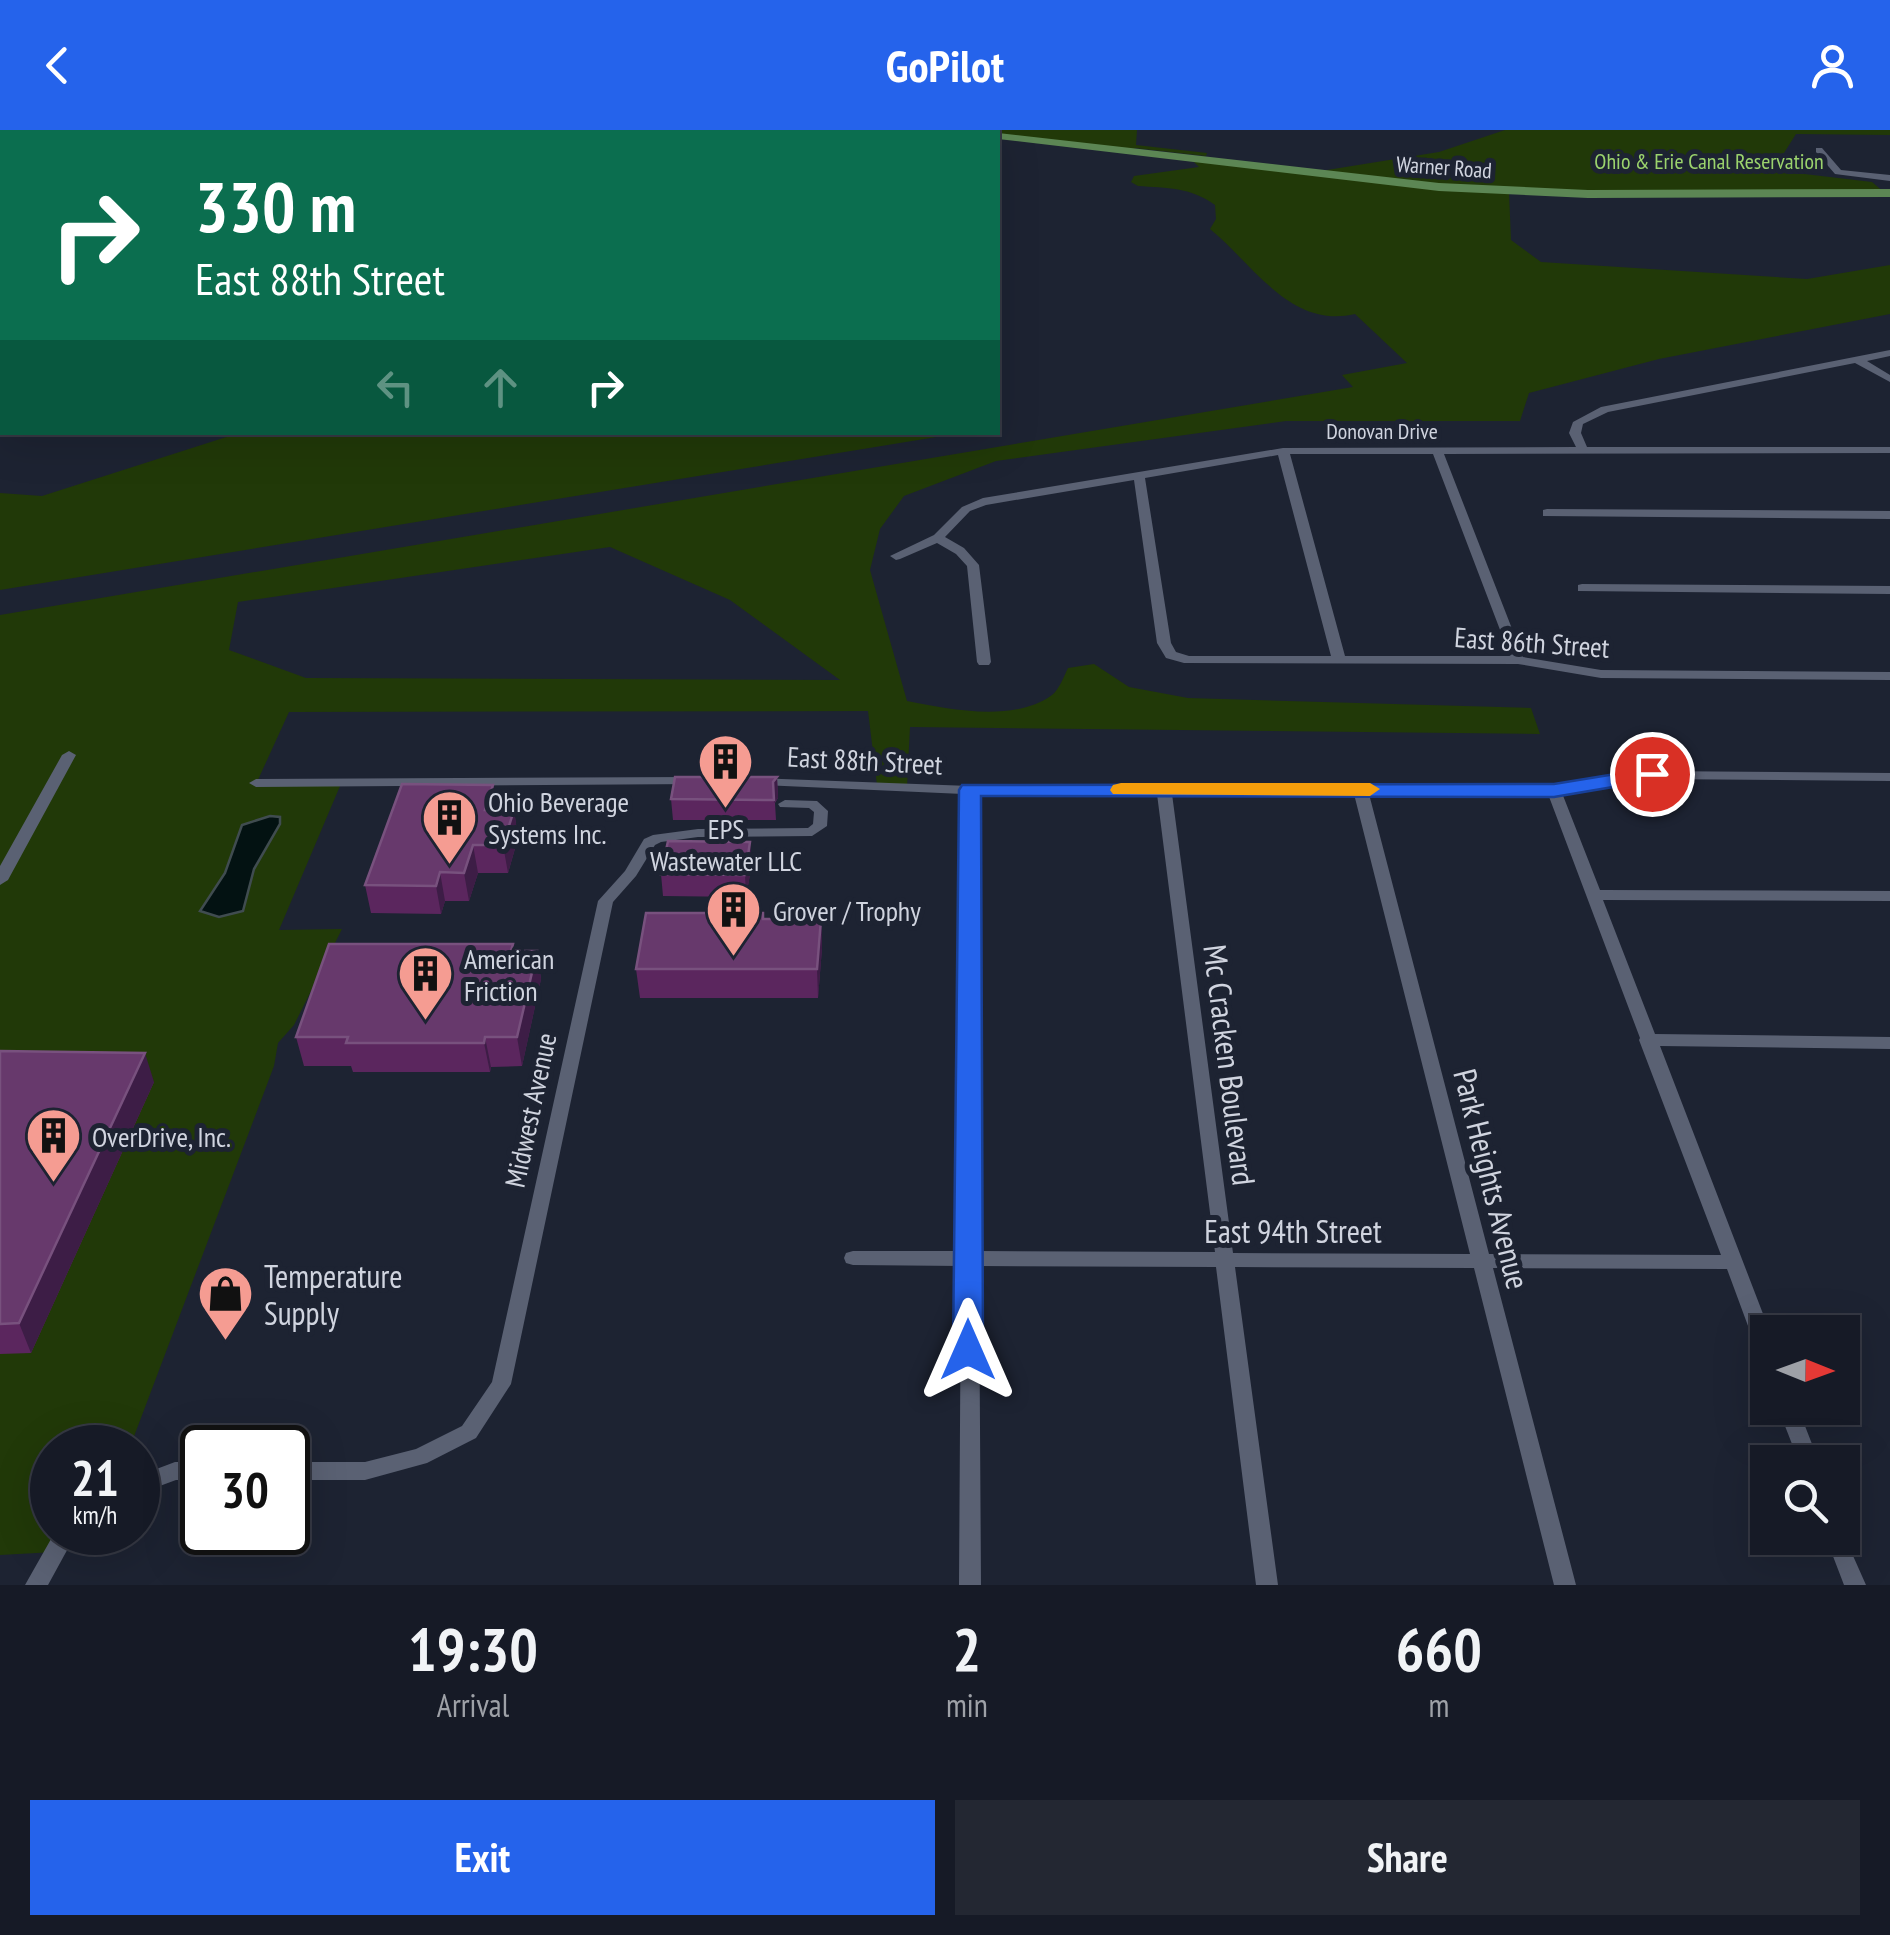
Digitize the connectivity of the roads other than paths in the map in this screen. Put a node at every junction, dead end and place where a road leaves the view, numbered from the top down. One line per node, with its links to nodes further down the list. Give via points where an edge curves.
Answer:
1 (1000, 136): 4 (main road, Warner Road, via 1440,187 1588,194)
2 (1820, 150): 3 (street, via 1838,172)
3 (1890, 178)
4 (1890, 193)
5 (1890, 352): 6 (street)
6 (1858, 360): 7 (street); 8 (street, via 1606,410 1578,422)
7 (1890, 379)
8 (1583, 450): 9 (street, Donovan Drive); 11 (street, Donovan Drive)
9 (1890, 450)
10 (1283, 451): 11 (street, Donovan Drive); 12 (street, Donovan Drive); 19 (street)
11 (1438, 452): 20 (street)
12 (1138, 475): 15 (street, Donovan Drive, via 983,502 966,509); 19 (street, East 86th Street, via 1171,655)
13 (1547, 513): 14 (street)
14 (1890, 515)
15 (938, 538): 16 (street, Donovan Drive); 21 (street, via 973,565)
16 (896, 556)
17 (1582, 588): 18 (street)
18 (1890, 590)
19 (1339, 660): 20 (street, East 86th Street)
20 (1518, 660): 22 (street, East 86th Street, via 1601,674)
21 (984, 662)
22 (1890, 676)
23 (69, 755): 33 (street)
24 (1890, 777): 31 (street, East 88th Street, via 1652,774)
25 (708, 781): 27 (street)
26 (745, 781): 29 (street, East 88th Street)
27 (256, 782)
28 (1360, 789): 30 (street, East 88th Street); 31 (street, East 88th Street); 40 (street, Park Heights Avenue)
29 (970, 790): 30 (street, East 88th Street); 39 (street)
30 (1164, 790): 41 (street, Mc Cracken Boulevard)
31 (1554, 790): 34 (street)
32 (785, 804): 44 (street, Midwest Avenue, via 812,804 821,811 820,826 812,832 658,838 606,902 502,1384 469,1432 420,1456 365,1471)
33 (0, 880)
34 (1592, 894): 35 (street); 36 (street)
35 (1890, 896)
36 (1647, 1040): 37 (street); 42 (street)
37 (1890, 1043)
38 (853, 1258): 39 (street, East 94th Street)
39 (968, 1259): 41 (street, East 94th Street); 48 (street)
40 (1482, 1260): 41 (street, East 94th Street); 42 (street, East 94th Street); 50 (street, Park Heights Avenue)
41 (1226, 1262): 49 (street, Mc Cracken Boulevard)
42 (1733, 1262): 43 (street)
43 (1753, 1315)
44 (310, 1471)
45 (54, 1555): 47 (street)
46 (1844, 1555): 51 (street)
47 (36, 1585)
48 (970, 1585)
49 (1267, 1585)
50 (1565, 1585)
51 (1855, 1585)

